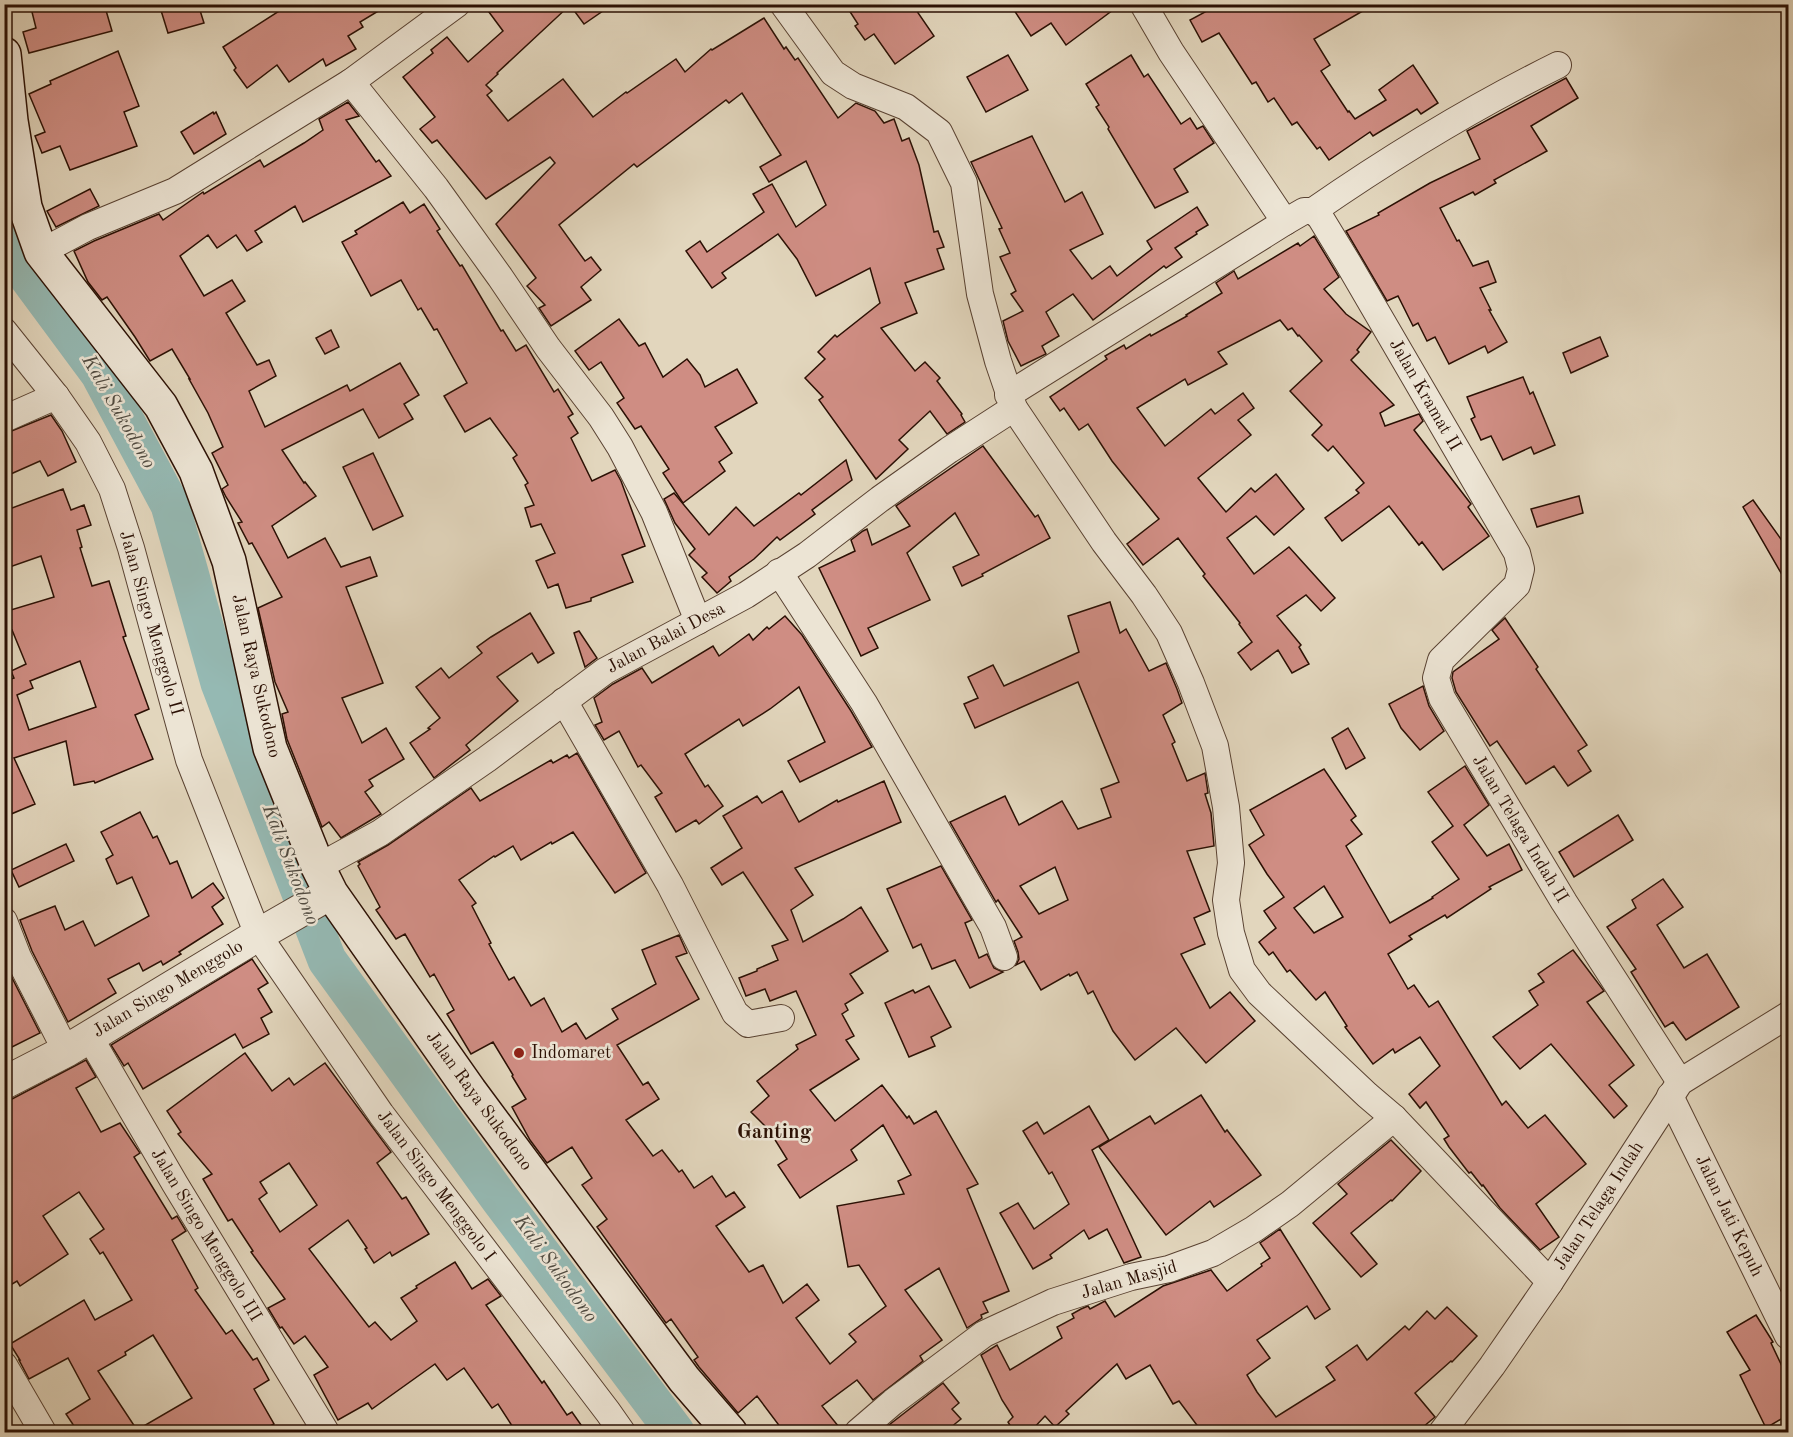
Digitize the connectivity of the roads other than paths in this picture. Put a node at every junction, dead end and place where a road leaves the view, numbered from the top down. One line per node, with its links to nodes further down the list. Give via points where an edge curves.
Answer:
1 (457, 4): 6 (street)
2 (783, 4): 13 (street, via 833,73 853,86 906,107 939,132 964,183 980,294)
3 (1143, 4): 9 (street)
4 (4, 54): 7 (main road, Jalan Raya Sukodono)
5 (1558, 65): 8 (street, Jalan Balai Desa, via 1421,141)
6 (351, 82): 10 (street, via 175,191 88,227); 17 (street, via 436,188 601,417 654,512)
7 (15, 205): 10 (main road, Jalan Raya Sukodono)
8 (1313, 211): 9 (street, Jalan Balai Desa, via 1304,211); 16 (street, Jalan Kramat II, via 1348,262 1517,553 1521,569)
9 (1285, 222): 13 (street, Jalan Balai Desa)
10 (42, 252): 19 (main road, Jalan Raya Sukodono, via 161,406 196,471 229,561 270,748)
11 (4, 331): 12 (street, Jalan Singo Menggolo II)
12 (56, 396): 14 (street); 21 (street, Jalan Singo Menggolo II, via 88,442 112,489 189,760)
13 (1011, 401): 15 (street, Jalan Balai Desa); 28 (street, via 1170,633 1191,683 1215,746 1226,807 1231,863 1226,900 1242,970 1259,993)
14 (4, 419)
15 (779, 572): 17 (street, Jalan Balai Desa, via 746,596); 22 (street, via 864,703 993,927)
16 (1517, 585): 27 (street, Jalan Telaga Indah II, via 1441,660 1436,678 1438,689)
17 (698, 621): 18 (street, Jalan Balai Desa, via 604,671)
18 (564, 701): 19 (street, Jalan Balai Desa, via 380,833); 24 (street, via 670,885 735,1013 748,1024)
19 (324, 885): 21 (street, Jalan Singo Menggolo); 35 (main road, Jalan Raya Sukodono, via 470,1091 677,1369)
20 (4, 921): 25 (street, Jalan Singo Menggolo III, via 18,957)
21 (264, 931): 25 (street, Jalan Singo Menggolo); 34 (street, Jalan Singo Menggolo I, via 381,1114)
22 (1004, 957)
23 (1788, 1015): 27 (street, Jalan Telaga Indah)
24 (781, 1018)
25 (77, 1044): 26 (street, Jalan Singo Menggolo); 33 (street, Jalan Singo Menggolo III, via 175,1184)
26 (4, 1083)
27 (1675, 1089): 29 (street, Jalan Telaga Indah); 30 (street, Jalan Jati Kepuh)
28 (1394, 1118): 29 (street); 36 (street, Jalan Masjid, via 1254,1229 1213,1253 1053,1302 984,1334)
29 (1550, 1282): 37 (street, Jalan Telaga Indah)
30 (1788, 1336)
31 (4, 1365): 32 (street)
32 (36, 1431)
33 (326, 1432)
34 (622, 1432)
35 (730, 1432)
36 (858, 1432)
37 (1442, 1432)

